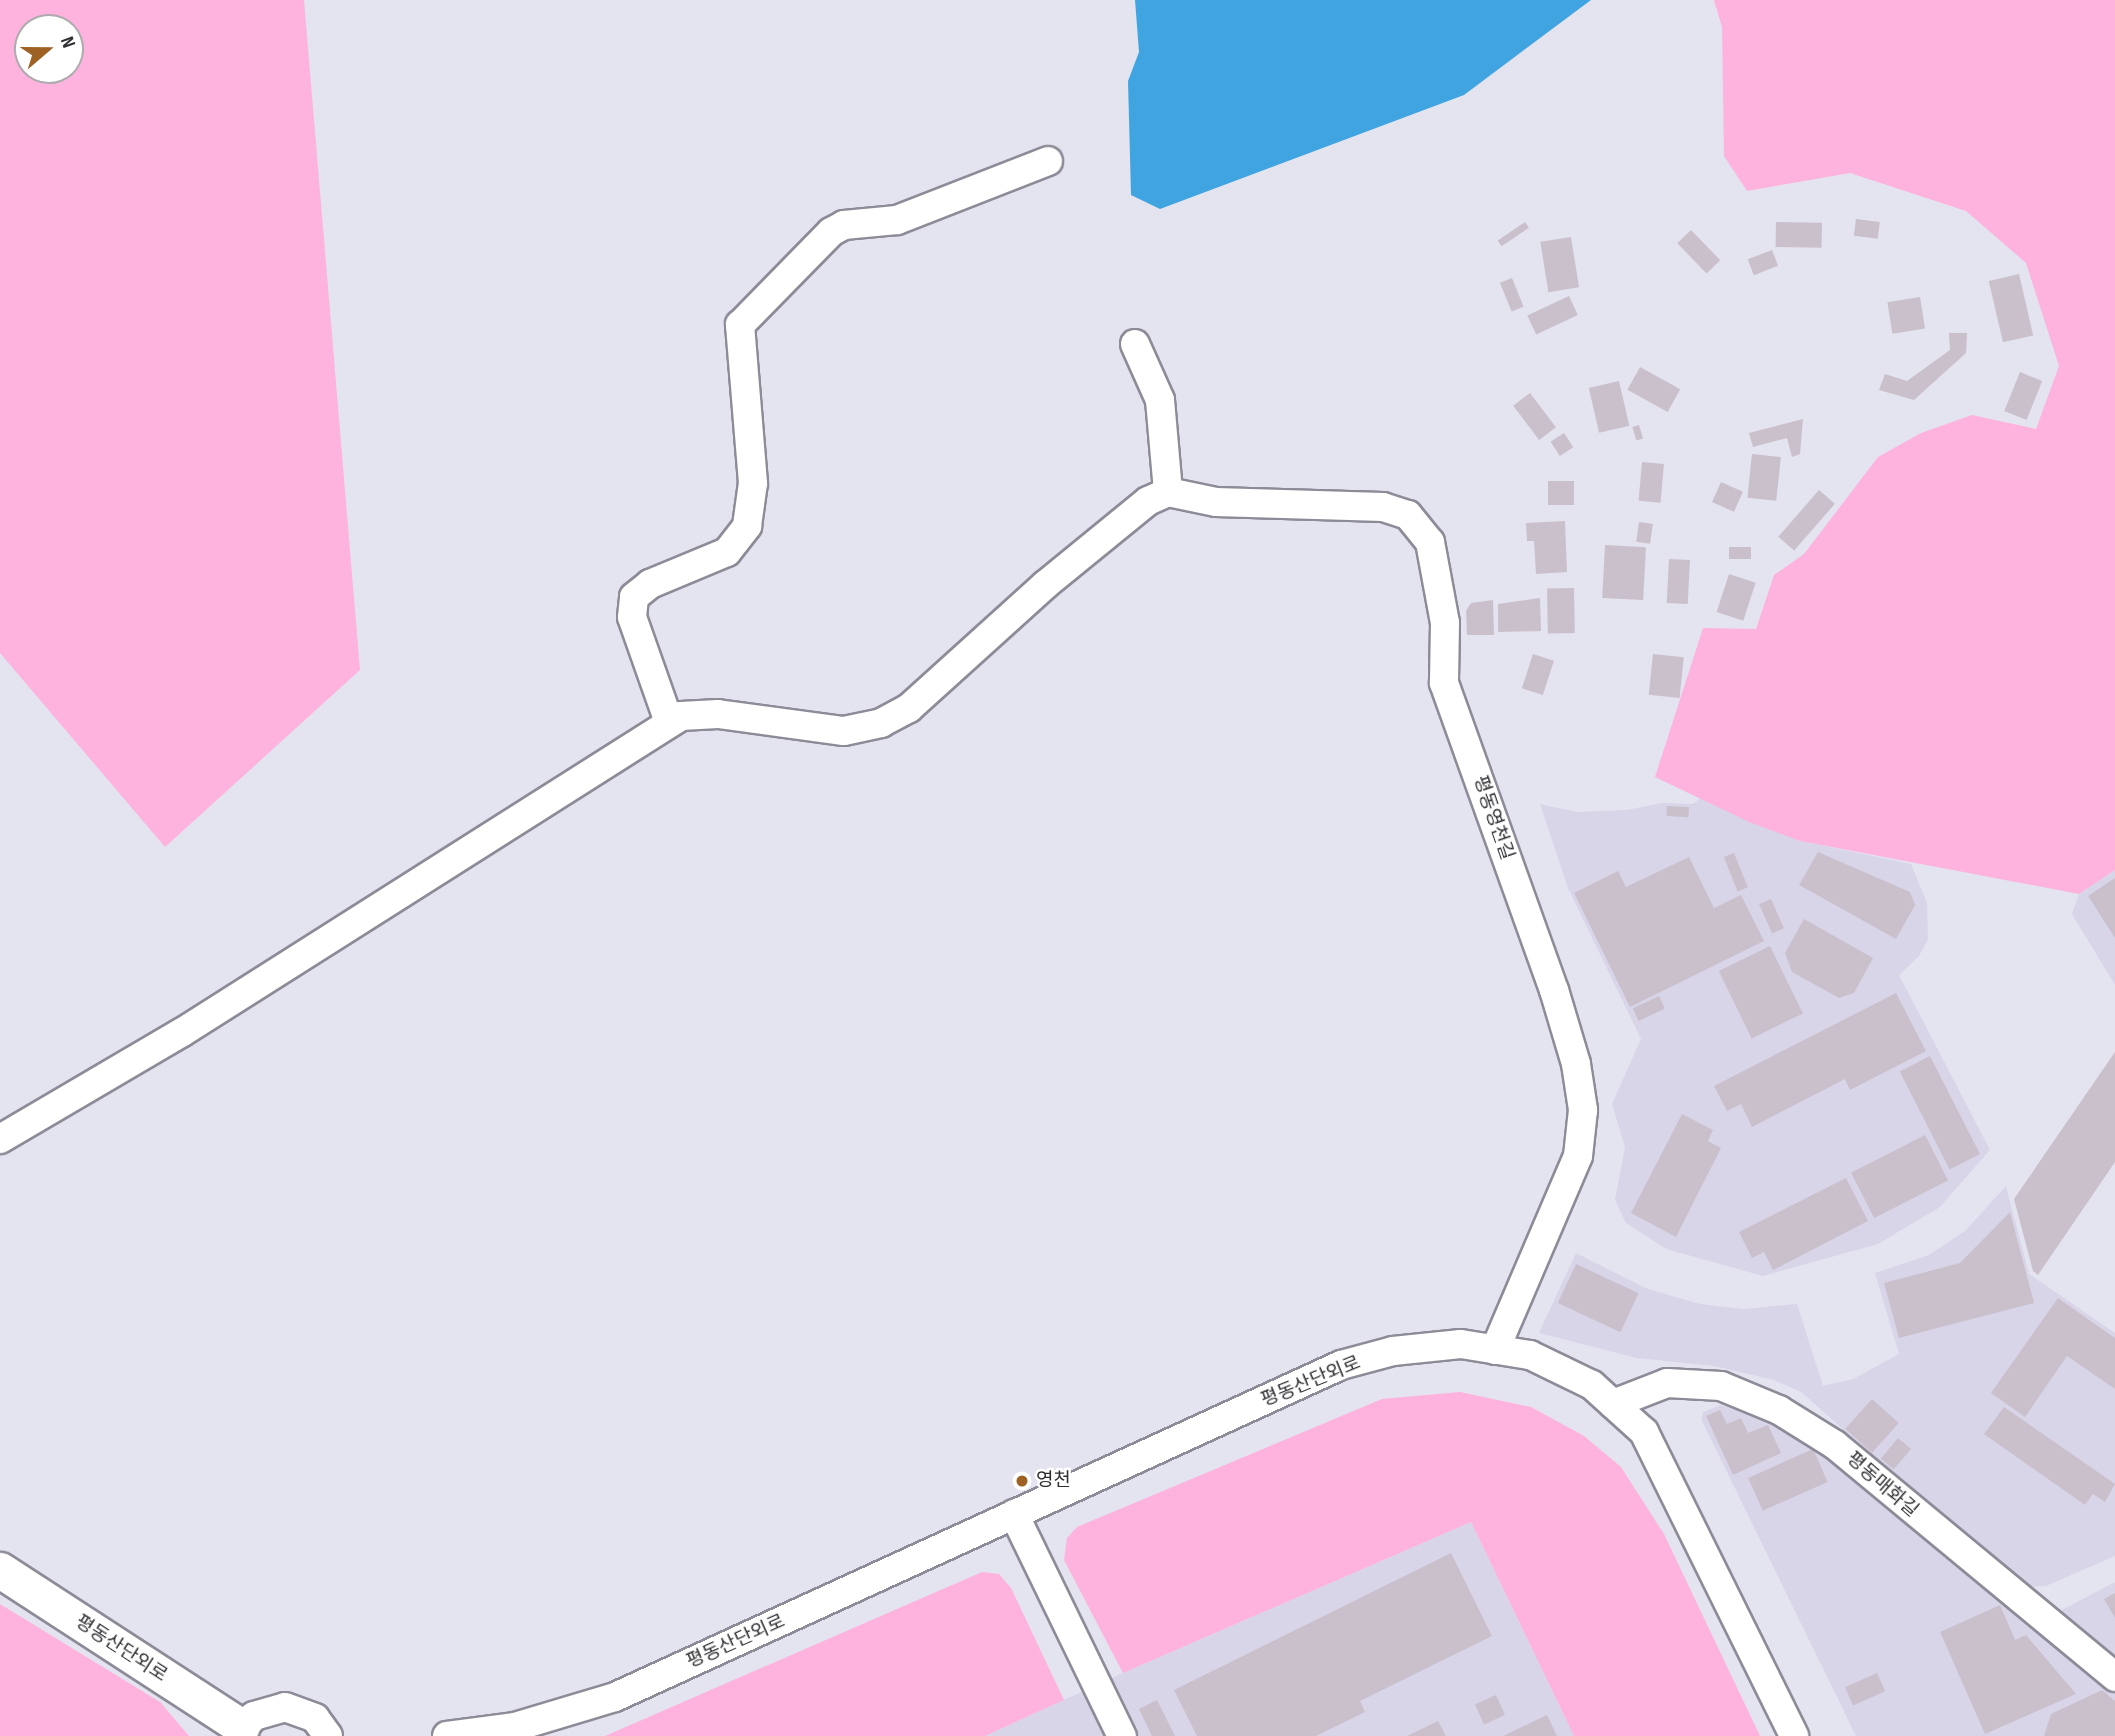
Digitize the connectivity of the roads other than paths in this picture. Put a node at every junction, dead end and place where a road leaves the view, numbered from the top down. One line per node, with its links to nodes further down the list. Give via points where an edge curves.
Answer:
1 (1048, 161): 4 (street, via 897,220 844,225 831,232 744,318 738,336 753,483 747,526 727,552 650,584 634,597 632,617)
2 (1135, 344): 3 (street, via 1160,400)
3 (1168, 492): 4 (street, via 1148,501 1045,585 909,708 881,723 844,731 695,713); 6 (street, 평동영천길, via 1216,502 1383,508 1408,515 1430,542 1446,623 1444,683 1554,990 1576,1064 1583,1110 1578,1156)
4 (669, 722): 5 (street, via 181,1033)
5 (0, 1139)
6 (1495, 1350): 7 (street, 평동산단외로, via 1530,1355 1592,1385); 8 (street, 평동산단외로, via 1461,1344 1393,1351 1341,1365)
7 (1613, 1404): 10 (street, 평동매화길, via 1667,1383 1721,1386 1779,1410 1835,1445); 15 (street, 평동산단외로, via 1644,1432)
8 (1014, 1514): 13 (street, 평동산단외로, via 615,1697 515,1727); 14 (street)
9 (0, 1570): 11 (street, 평동산단외로)
10 (2115, 1678)
11 (239, 1732): 12 (street, via 254,1716 285,1707 315,1718)
12 (328, 1736)
13 (447, 1736)
14 (1122, 1736)
15 (1794, 1736)

